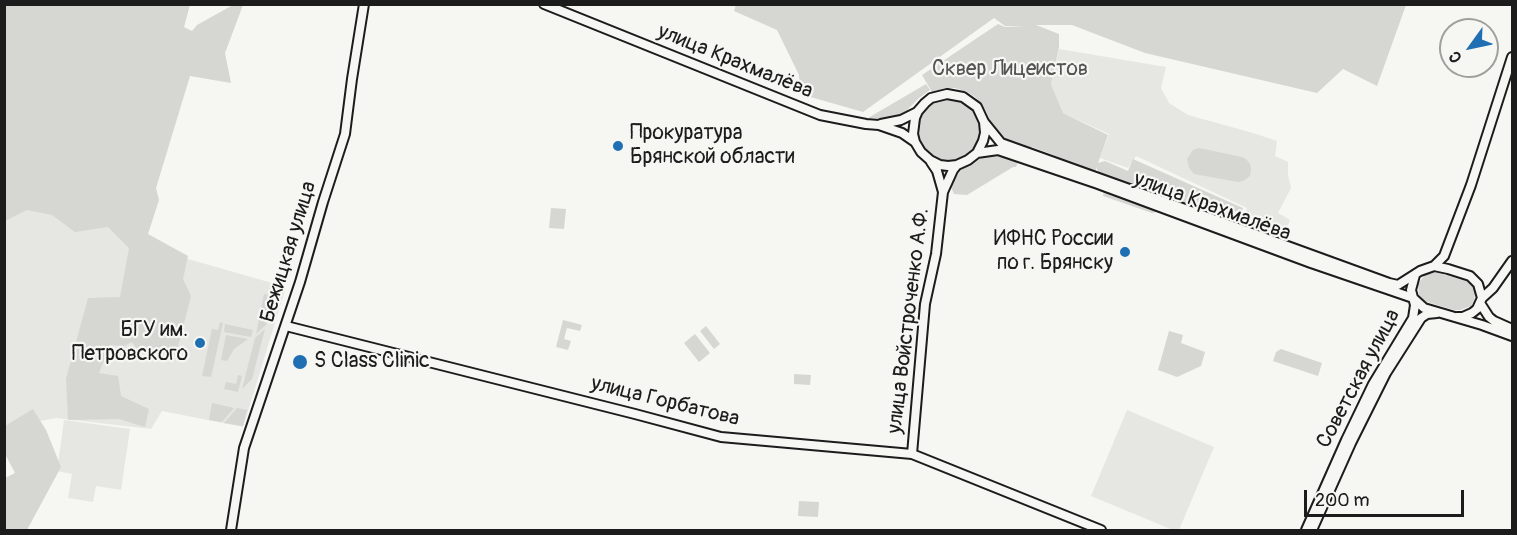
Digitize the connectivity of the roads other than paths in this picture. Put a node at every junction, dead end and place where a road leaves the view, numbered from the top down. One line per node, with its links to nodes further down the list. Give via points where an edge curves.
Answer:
1 (364, 4): 20 (main road, Бежицкая улица, via 345,134)
2 (544, 4): 6 (main road, улица Крахмалёва, via 820,115)
3 (1512, 57): 14 (main road, via 1471,184 1444,256)
4 (918, 111): 5 (main road, via 931,98 956,94 971,101); 6 (main road, via 902,120); 7 (main road, via 913,126)
5 (984, 122): 8 (main road); 9 (main road, via 985,133)
6 (879, 125): 7 (main road, улица Крахмалёва)
7 (915, 142): 10 (main road, улица Крахмалёва)
8 (999, 147): 9 (main road); 15 (main road, via 1389,283 1398,285); 16 (main road, улица Крахмалёва)
9 (977, 153): 11 (main road)
10 (930, 160): 11 (main road, via 940,165); 12 (main road, улица Крахмалёва)
11 (957, 165): 12 (main road)
12 (943, 192): 23 (main road, улица Войстроченко А.Ф., via 925,304)
13 (1512, 261): 17 (main road)
14 (1434, 266): 15 (main road); 17 (main road, via 1473,278 1480,288)
15 (1415, 275): 16 (main road)
16 (1413, 298): 18 (main road, via 1424,308); 26 (main road, Советская улица, via 1413,318 1380,370)
17 (1481, 301): 19 (main road, via 1472,313); 21 (main road, via 1489,317)
18 (1440, 312): 19 (main road); 27 (main road, Советская улица, via 1421,318 1386,373)
19 (1457, 317): 22 (main road)
20 (286, 326): 23 (main road, улица Горбатова, via 721,437); 24 (main road, Бежицкая улица, via 244,448)
21 (1512, 329)
22 (1512, 336)
23 (912, 454): 25 (main road, улица Горбатова)
24 (233, 531)
25 (1101, 531)
26 (1306, 531)
27 (1312, 531)

